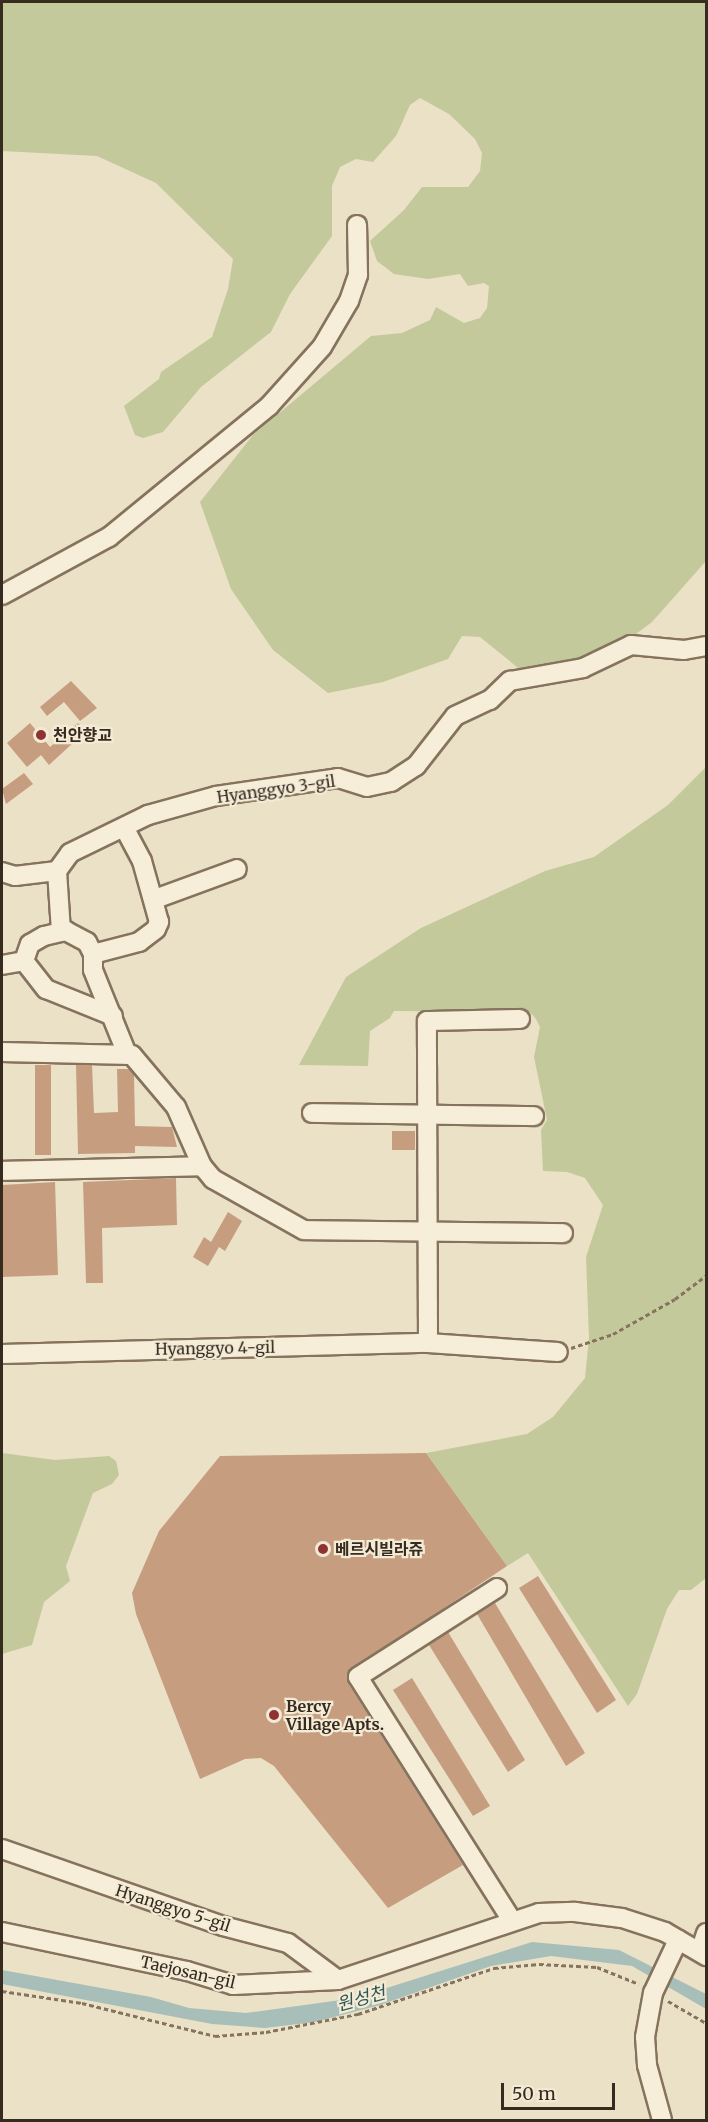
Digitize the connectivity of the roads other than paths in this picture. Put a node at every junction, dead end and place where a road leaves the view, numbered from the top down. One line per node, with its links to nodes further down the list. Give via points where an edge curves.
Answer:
1 (357, 225): 2 (street, via 358,275 349,302 322,347 270,406 109,537)
2 (2, 595)
3 (706, 646): 4 (street, Hyanggyo 3-gil, via 684,650 631,645 583,668 510,681 490,700 455,716 416,766 391,782 367,787 338,778 256,788 162,810)
4 (125, 829): 6 (street, Hyanggyo 3-gil, via 70,854); 8 (street, via 142,861)
5 (237, 869): 8 (street)
6 (57, 871): 7 (street, via 24,876); 9 (street)
7 (2, 872)
8 (155, 899): 10 (street, via 159,922 156,929 130,946 109,947)
9 (61, 932): 10 (street, via 77,935); 11 (street, via 35,939)
10 (93, 954): 13 (street, via 93,970)
11 (24, 961): 12 (street); 13 (street, via 46,989)
12 (2, 965)
13 (113, 1016): 16 (street)
14 (520, 1019): 19 (street, via 426,1021)
15 (2, 1052): 16 (street)
16 (127, 1053): 20 (street, via 140,1062 176,1107)
17 (312, 1113): 19 (street)
18 (534, 1116): 19 (street)
19 (427, 1117): 22 (street)
20 (202, 1166): 21 (street); 22 (street, via 213,1179 304,1230)
21 (2, 1171)
22 (429, 1230): 23 (street); 24 (street)
23 (562, 1233)
24 (428, 1343): 25 (street, Hyanggyo 4-gil); 26 (street, Hyanggyo 4-gil)
25 (558, 1352)
26 (2, 1354)
27 (497, 1588): 29 (street, via 358,1677)
28 (2, 1849): 34 (street, Hyanggyo 5-gil, via 223,1926 288,1943)
29 (512, 1921): 32 (street, Taejosan-gil, via 539,1913 575,1912 622,1918); 34 (street, Taejosan-gil)
30 (2, 1932): 34 (street, Taejosan-gil, via 187,1971 233,1985)
31 (706, 1934): 33 (street)
32 (676, 1945): 33 (street, Taejosan-gil); 35 (street, via 654,1991 645,2037 646,2065)
33 (703, 1954)
34 (338, 1980)
35 (662, 2121)

